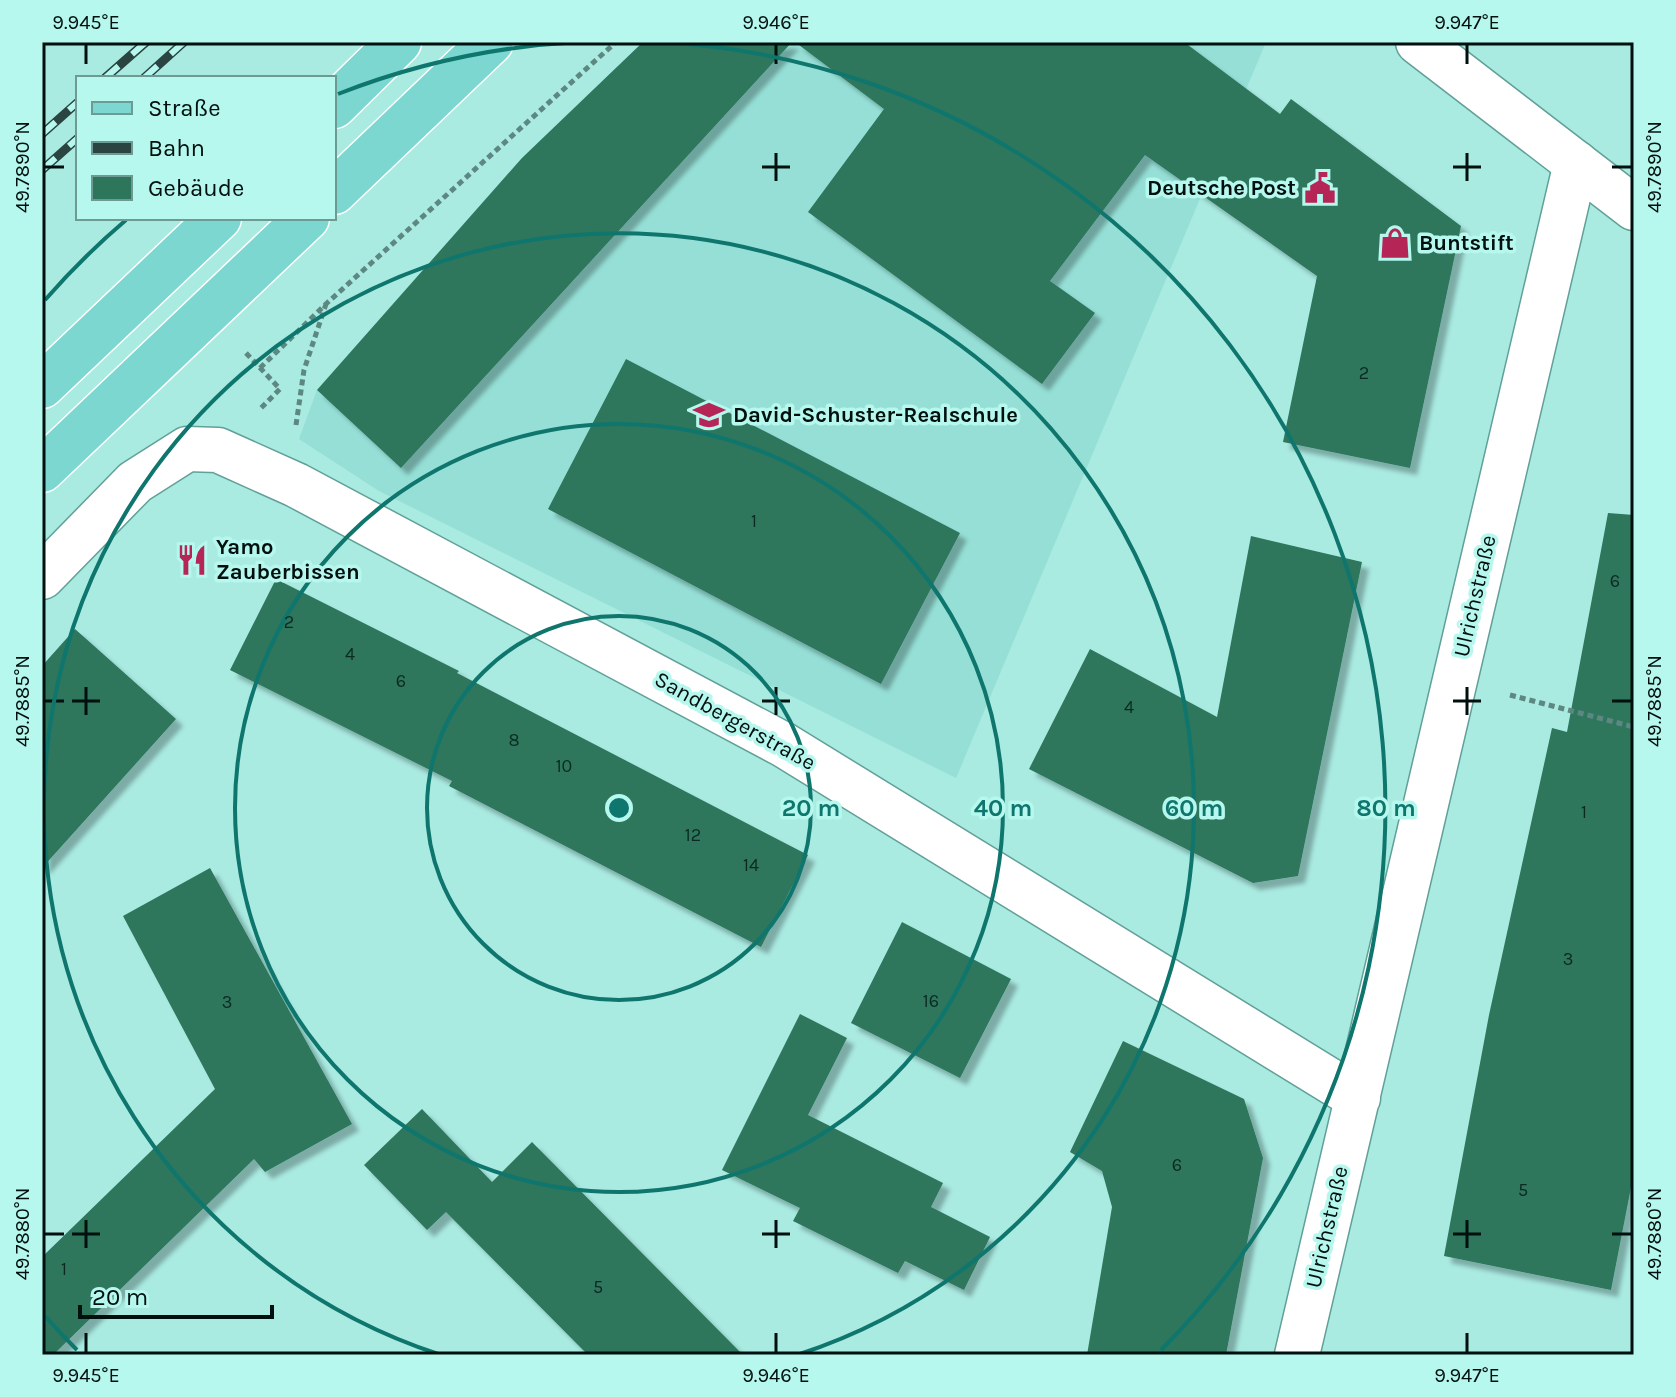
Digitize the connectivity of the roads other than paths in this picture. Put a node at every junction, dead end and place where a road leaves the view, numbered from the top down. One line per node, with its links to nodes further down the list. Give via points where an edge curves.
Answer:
1 (399, 42): 4 (main road)
2 (491, 42): 6 (main road)
3 (1418, 42): 5 (street)
4 (336, 104)
5 (1576, 163): 7 (street); 13 (street, Ulrichstraße)
6 (336, 190)
7 (1634, 208)
8 (217, 220): 10 (main road)
9 (305, 220): 11 (main road)
10 (42, 386)
11 (42, 470)
12 (42, 577): 13 (street, Sandbergerstraße, via 135,482 187,449 218,450 296,485 784,745)
13 (1358, 1098): 14 (street, Ulrichstraße)
14 (1297, 1355)

